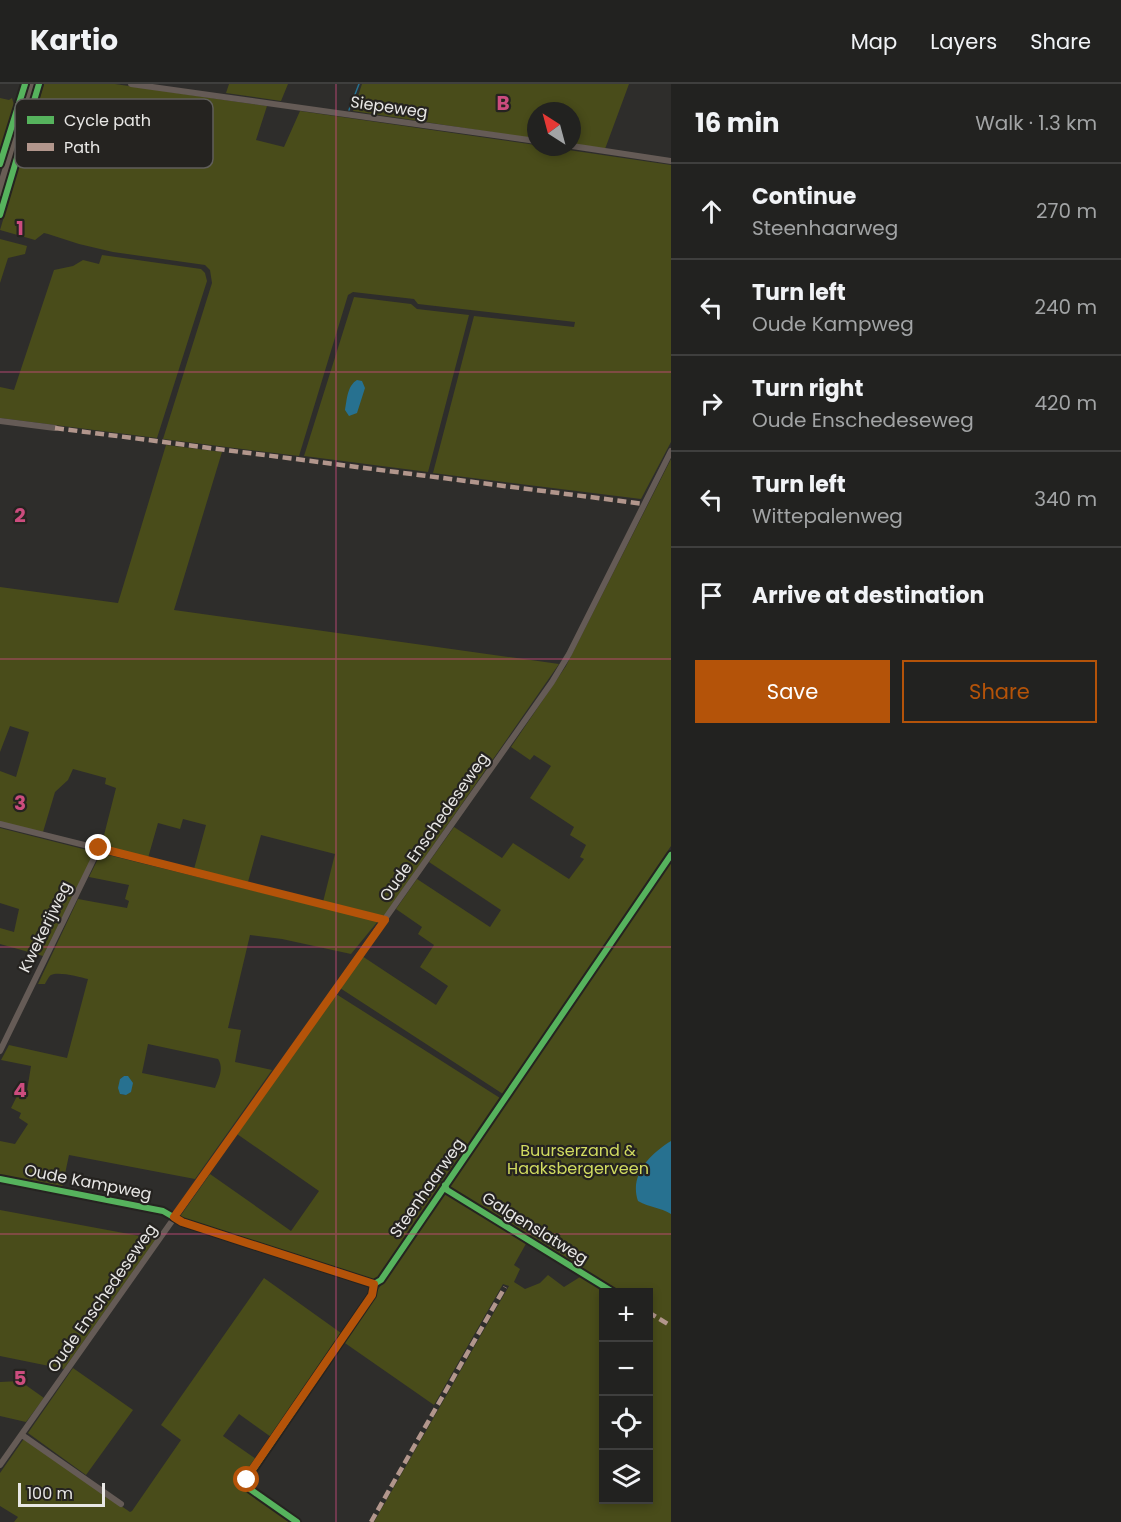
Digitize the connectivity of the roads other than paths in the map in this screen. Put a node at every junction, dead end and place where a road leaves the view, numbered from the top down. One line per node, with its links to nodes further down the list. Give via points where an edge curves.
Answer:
1 (33, 84): 3 (street)
2 (131, 84): 4 (street, Siepeweg)
3 (28, 99)
4 (527, 140)
5 (15, 143): 8 (street)
6 (581, 148): 7 (street)
7 (671, 161)
8 (0, 192)
9 (0, 422): 10 (street)
10 (55, 428)
11 (671, 451): 14 (street, Oude Enschedeseweg, via 563,663)
12 (0, 824): 13 (street)
13 (99, 848): 14 (street); 15 (street, Kwekerijweg)
14 (385, 920): 18 (street, Oude Enschedeseweg)
15 (0, 1051)
16 (0, 1179): 18 (street, Oude Kampweg, via 163,1211)
17 (445, 1185): 19 (street, Steenhaarweg, via 381,1281)
18 (174, 1217): 19 (street, Oude Kampweg); 20 (street, Oude Enschedeseweg)
19 (374, 1284)
20 (22, 1435): 21 (street, Oude Enschedeseweg); 22 (street)
21 (0, 1466)
22 (121, 1504)

